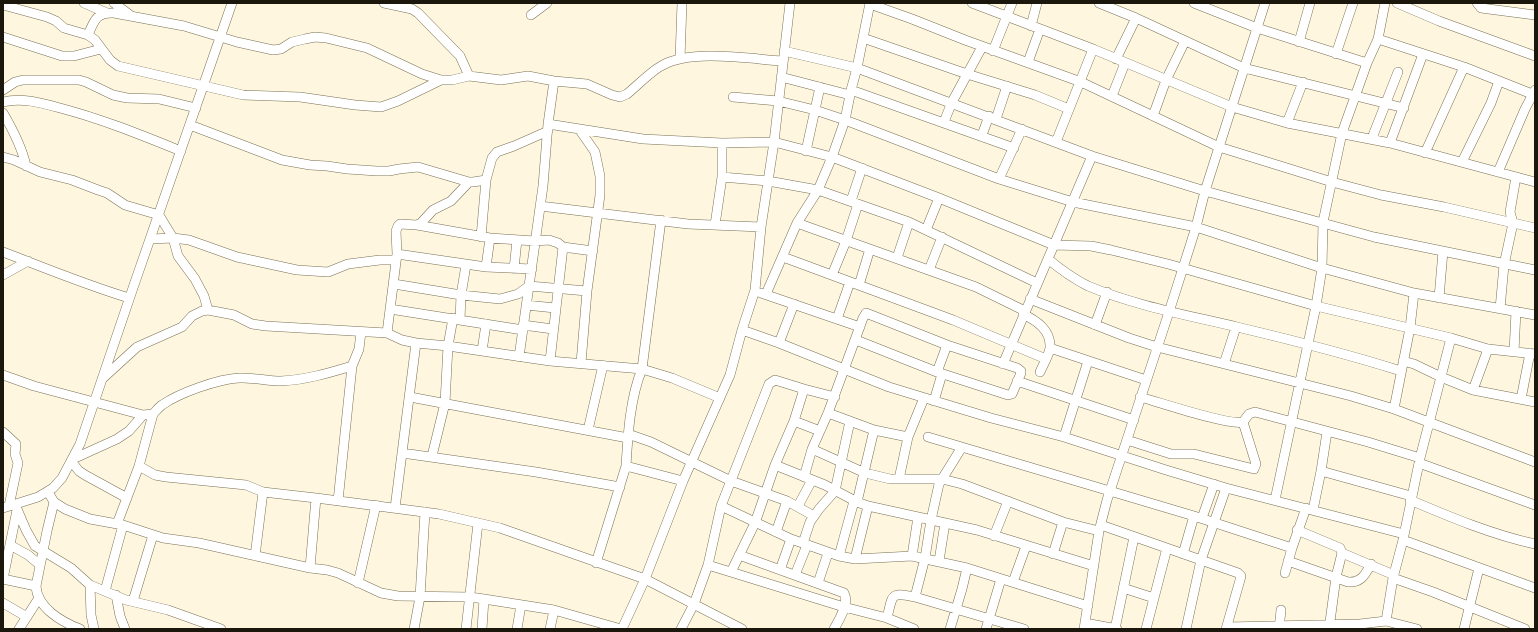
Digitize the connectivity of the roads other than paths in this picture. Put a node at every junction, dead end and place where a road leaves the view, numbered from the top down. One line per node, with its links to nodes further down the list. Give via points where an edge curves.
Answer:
1 (84, 3): 22 (street)
2 (114, 3): 24 (street)
3 (232, 3): 32 (street)
4 (384, 3): 56 (street, via 412,9 418,13 460,56)
5 (532, 3): 6 (street, via 531,15)
6 (547, 3)
7 (682, 3): 45 (street)
8 (790, 3): 40 (street)
9 (870, 3): 33 (street); 37 (street)
10 (972, 3): 25 (street)
11 (1012, 3): 25 (street)
12 (1037, 3): 27 (street)
13 (1099, 3): 26 (street)
14 (1194, 3): 28 (street)
15 (1265, 3): 28 (street)
16 (1310, 3): 36 (street)
17 (1353, 3): 42 (street)
18 (1385, 3): 34 (street)
19 (1397, 3): 44 (street)
20 (1477, 3): 23 (street, via 1481,8)
21 (3, 5): 30 (street, via 47,17 64,28)
22 (107, 13): 24 (street); 30 (street, via 96,18)
23 (1535, 15)
24 (131, 16): 32 (street, via 184,26)
25 (1007, 17): 27 (street); 41 (street)
26 (1136, 18): 35 (street); 46 (street)
27 (1031, 26): 29 (street)
28 (1258, 28): 36 (street); 53 (street)
29 (1040, 29): 39 (street); 48 (street)
30 (88, 35): 38 (street)
31 (3, 37): 38 (street, via 62,56 74,56)
32 (220, 37): 58 (street, via 273,50 281,50 292,42 305,38 326,38 367,48 422,74); 64 (street)
33 (863, 38): 52 (street); 55 (street)
34 (1378, 39): 43 (street); 50 (street)
35 (1185, 41): 53 (street); 59 (street)
36 (1299, 42): 42 (street)
37 (982, 47): 41 (street); 55 (street)
38 (102, 49): 64 (street, via 118,66)
39 (1093, 49): 46 (street); 62 (street)
40 (784, 51): 47 (street); 52 (street)
41 (993, 51): 48 (street)
42 (1336, 54): 50 (street)
43 (1423, 54): 51 (street); 79 (street)
44 (1535, 56)
45 (680, 59): 47 (street, via 713,56); 60 (street, via 663,65 620,97 587,84)
46 (1116, 59): 49 (street)
47 (783, 61): 57 (street)
48 (1028, 62): 62 (street)
49 (1125, 63): 59 (street); 70 (street)
50 (1367, 63): 72 (street)
51 (1464, 67): 61 (street); 103 (street)
52 (857, 68): 68 (street); 75 (street)
53 (1244, 68): 63 (street); 77 (street)
54 (1398, 72): 76 (street)
55 (967, 74): 65 (street); 75 (street)
56 (469, 76): 58 (street); 60 (street, via 501,80 528,76)
57 (781, 77): 66 (street); 73 (street)
58 (441, 80): 64 (street, via 381,107 355,106 300,97 243,95)
59 (1166, 80): 77 (street); 83 (street)
60 (554, 81): 89 (street)
61 (1499, 81): 69 (street); 107 (street)
62 (1081, 82): 70 (street); 80 (street)
63 (1303, 82): 72 (street); 87 (street)
64 (204, 86): 78 (street)
65 (1007, 86): 80 (street); 84 (street)
66 (820, 87): 68 (street); 81 (street)
67 (3, 90): 78 (street, via 23,80 79,80 113,95 159,99)
68 (850, 92): 85 (street); 86 (street)
69 (1534, 92): 110 (street)
70 (1112, 96): 83 (street)
71 (733, 97): 73 (street)
72 (1356, 97): 76 (street); 92 (street)
73 (778, 101): 81 (street); 95 (street)
74 (3, 102): 101 (street, via 27,101 73,112)
75 (952, 102): 84 (street); 86 (street)
76 (1387, 103): 79 (street); 94 (street)
77 (1232, 107): 87 (street); 99 (street)
78 (196, 108): 88 (street)
79 (1404, 108): 98 (street)
80 (1069, 109): 96 (street)
81 (815, 110): 85 (street); 102 (street)
82 (3, 113): 108 (street, via 24,154)
83 (1153, 116): 99 (street)
84 (992, 118): 91 (street); 93 (street)
85 (845, 120): 106 (street); 113 (street)
86 (944, 122): 93 (street)
87 (1287, 123): 92 (street)
88 (190, 125): 101 (street); 116 (street, via 282,160 377,171 418,167)
89 (548, 128): 90 (street); 114 (street, via 495,154); 124 (street)
90 (579, 129): 97 (street, via 643,139); 125 (street, via 595,152 599,165 600,195)
91 (1022, 129): 96 (street); 100 (street)
92 (1342, 133): 94 (street); 117 (street)
93 (982, 135): 100 (street)
94 (1372, 138): 98 (street)
95 (774, 142): 97 (street); 102 (street); 115 (street)
96 (1056, 142): 104 (street)
97 (722, 143): 111 (street)
98 (1390, 143): 103 (street)
99 (1219, 147): 117 (street); 120 (street)
100 (1014, 148): 113 (street)
101 (181, 150): 126 (street)
102 (806, 151): 106 (street)
103 (1425, 153): 107 (street)
104 (1092, 156): 120 (street); 122 (street)
105 (3, 157): 108 (street)
106 (832, 157): 109 (street); 119 (street)
107 (1462, 162): 110 (street)
108 (26, 166): 126 (street, via 72,180 107,193 124,205)
109 (862, 168): 121 (street); 123 (street)
110 (1498, 172): 112 (street)
111 (722, 177): 115 (street); 133 (street)
112 (1516, 177): 118 (street); 131 (street, via 1510,212)
113 (999, 179): 122 (street)
114 (486, 180): 116 (street); 138 (street)
115 (768, 181): 119 (street); 134 (street)
116 (469, 182): 132 (street, via 451,201 433,210)
117 (1332, 182): 129 (street); 131 (street)
118 (1535, 182)
119 (818, 190): 123 (street); 130 (street)
120 (1205, 191): 129 (street); 135 (street)
121 (939, 198): 137 (street); 145 (street)
122 (1073, 202): 135 (street); 145 (street)
123 (854, 203): 128 (street); 143 (street)
124 (540, 206): 125 (street); 144 (street)
125 (597, 212): 127 (street); 148 (street)
126 (159, 215): 140 (street); 141 (street)
127 (661, 220): 133 (street); 228 (street)
128 (909, 222): 137 (street); 153 (street)
129 (1323, 222): 149 (street, via 1374,237); 159 (street)
130 (798, 223): 143 (street); 152 (street)
131 (1513, 223): 136 (street); 156 (street)
132 (417, 224): 138 (street); 151 (street, via 404,223 398,226)
133 (715, 225): 134 (street)
134 (761, 227): 172 (street)
135 (1196, 227): 159 (street); 162 (street)
136 (1535, 228)
137 (926, 230): 139 (street)
138 (486, 237): 142 (street); 158 (street)
139 (942, 237): 163 (street); 167 (street)
140 (173, 238): 141 (street); 151 (street, via 189,240 237,257 297,270 328,272 348,264); 187 (street, via 178,256 195,279)
141 (150, 239): 178 (street)
142 (517, 240): 144 (street); 160 (street)
143 (846, 240): 147 (street); 166 (street)
144 (535, 241): 146 (street, via 549,240); 161 (street)
145 (1054, 245): 154 (street); 162 (street, via 1098,248)
146 (563, 247): 148 (street); 171 (street)
147 (870, 249): 153 (street); 169 (street)
148 (593, 251): 173 (street)
149 (1442, 251): 156 (street); 179 (street)
150 (3, 252): 155 (street)
151 (396, 257): 157 (street); 168 (street)
152 (783, 257): 166 (street); 176 (street)
153 (897, 258): 163 (street)
154 (1048, 259): 167 (street); 174 (street, via 1087,285)
155 (28, 261): 165 (street); 178 (street, via 94,288)
156 (1504, 264): 164 (street); 185 (street)
157 (466, 265): 158 (street); 177 (street)
158 (486, 267): 160 (street)
159 (1322, 268): 175 (street); 183 (street)
160 (514, 269): 161 (street)
161 (532, 269): 170 (street)
162 (1182, 269): 183 (street); 189 (street)
163 (929, 270): 190 (street, via 976,287)
164 (1535, 270)
165 (3, 275)
166 (832, 275): 169 (street)
167 (1037, 283): 180 (street)
168 (394, 284): 177 (street); 186 (street)
169 (854, 284): 193 (street); 208 (street)
170 (529, 286): 171 (street); 177 (street, via 511,297); 182 (street)
171 (558, 288): 173 (street); 184 (street)
172 (755, 290): 176 (street); 201 (street)
173 (587, 291): 223 (street)
174 (1107, 292): 189 (street); 195 (street)
175 (1414, 293): 179 (street); 199 (street)
176 (766, 294): 181 (street)
177 (461, 295): 192 (street)
178 (129, 298): 235 (street)
179 (1439, 298): 185 (street)
180 (1030, 299): 190 (street); 195 (street)
181 (794, 304): 193 (street); 207 (street)
182 (526, 305): 184 (street); 196 (street)
183 (1316, 306): 199 (street); 210 (street)
184 (555, 308): 200 (street)
185 (1500, 308): 188 (street)
186 (390, 309): 192 (street); 203 (street)
187 (208, 310): 202 (street, via 234,315 252,324); 235 (street, via 192,316 182,327 169,334 137,347)
188 (1516, 311): 191 (street); 216 (street)
189 (1169, 312): 198 (street); 212 (street)
190 (1024, 313): 208 (street); 213 (street, via 1040,323 1048,335)
191 (1535, 314)
192 (456, 319): 194 (street); 211 (street)
193 (837, 319): 197 (street)
194 (486, 324): 196 (street); 215 (street)
195 (1095, 325): 212 (street)
196 (523, 327): 200 (street); 218 (street)
197 (860, 327): 205 (street); 209 (street, via 865,315 869,313)
198 (1236, 327): 210 (street); 225 (street)
199 (1410, 328): 204 (street); 222 (street)
200 (553, 329): 220 (street)
201 (742, 330): 207 (street); 244 (street, via 730,375)
202 (361, 332): 203 (street); 227 (street, via 359,349)
203 (387, 333): 206 (street)
204 (1452, 338): 214 (street); 234 (street)
205 (856, 340): 229 (street); 232 (street)
206 (416, 343): 211 (street); 241 (street)
207 (779, 343): 229 (street)
208 (1010, 344): 219 (street); 224 (street)
209 (947, 345): 224 (street); 232 (street)
210 (1307, 345): 230 (street); 238 (street)
211 (448, 346): 215 (street); 251 (street)
212 (1157, 347): 225 (street); 236 (street)
213 (1050, 348): 219 (street); 221 (street)
214 (1488, 349): 216 (street); 240 (street)
215 (482, 351): 218 (street)
216 (1514, 352): 217 (street)
217 (1533, 354): 246 (street)
218 (519, 357): 220 (street)
219 (1046, 359): 231 (street)
220 (550, 361): 223 (street)
221 (1088, 361): 236 (street); 247 (street)
222 (1403, 361): 230 (street); 234 (street)
223 (581, 363): 226 (street)
224 (1003, 364): 237 (street, via 1021,371)
225 (1224, 364): 238 (street)
226 (603, 365): 228 (street); 262 (street)
227 (352, 366): 253 (street, via 329,373 280,381 238,378 220,380 180,395 161,405); 306 (street)
228 (642, 368): 244 (street); 267 (street, via 636,385)
229 (845, 370): 242 (street); 245 (street)
230 (1401, 371): 252 (street)
231 (1040, 372)
232 (940, 373): 237 (street, via 1008,395 1012,394); 248 (street)
233 (3, 375): 250 (street)
234 (1441, 378): 240 (street); 261 (street)
235 (102, 379): 250 (street)
236 (1146, 380): 243 (street)
237 (1018, 381): 247 (street)
238 (1299, 384): 252 (street); 260 (street)
239 (804, 389): 242 (street); 258 (street); 293 (street, via 775,380 769,384)
240 (1473, 390): 246 (street)
241 (410, 397): 251 (street); 274 (street)
242 (835, 397): 254 (street)
243 (1140, 397): 257 (street); 259 (street, via 1230,421)
244 (720, 398): 279 (street)
245 (924, 398): 248 (street); 268 (street)
246 (1521, 399): 249 (street)
247 (1076, 400): 257 (street); 270 (street)
248 (934, 401): 270 (street)
249 (1535, 402)
250 (95, 403): 255 (street); 278 (street)
251 (445, 403): 262 (street); 277 (street)
252 (1394, 409): 261 (street)
253 (154, 414): 255 (street); 284 (street)
254 (828, 414): 256 (street); 263 (street)
255 (143, 415): 278 (street, via 129,431 117,439)
256 (850, 420): 264 (street); 282 (street)
257 (1134, 420): 271 (street)
258 (794, 421): 263 (street); 283 (street)
259 (1243, 422): 260 (street, via 1249,414 1255,412); 275 (street, via 1256,464 1254,469 1194,454)
260 (1290, 422): 266 (street); 305 (street)
261 (1430, 423): 280 (street); 281 (street)
262 (588, 430): 267 (street)
263 (820, 430): 273 (street)
264 (874, 430): 268 (street); 288 (street)
265 (3, 432): 312 (street, via 16,444 15,454 18,463)
266 (1328, 432): 280 (street, via 1368,442); 287 (street)
267 (628, 436): 279 (street, via 651,442); 285 (street)
268 (908, 437): 290 (street)
269 (928, 437): 272 (street)
270 (1064, 437): 276 (street)
271 (1127, 440): 275 (street); 276 (street)
272 (962, 447): 291 (street); 301 (street)
273 (812, 449): 282 (street); 289 (street)
274 (402, 453): 277 (street); 317 (street)
275 (1170, 454): 286 (street)
276 (1122, 455): 286 (street); 301 (street)
277 (432, 456): 295 (street)
278 (72, 460): 298 (street, via 62,478); 302 (street, via 79,471)
279 (692, 461): 292 (street); 293 (street)
280 (1419, 461): 304 (street); 311 (street)
281 (1535, 462)
282 (841, 463): 288 (street); 297 (street)
283 (775, 465): 289 (street); 300 (street)
284 (139, 466): 299 (street, via 155,475 246,485); 302 (street)
285 (626, 466): 292 (street); 295 (street)
286 (1166, 470): 294 (street)
287 (1321, 471): 304 (street); 318 (street)
288 (865, 473): 290 (street); 310 (street)
289 (808, 479): 297 (street); 315 (street)
290 (899, 479): 291 (street)
291 (942, 479): 308 (street); 323 (street)
292 (683, 481): 373 (street)
293 (731, 481): 300 (street); 314 (street)
294 (1214, 484): 296 (street); 322 (street)
295 (620, 487): 358 (street)
296 (1226, 488): 305 (street); 326 (street)
297 (835, 491): 310 (street); 320 (street)
298 (48, 492): 309 (street); 312 (street)
299 (263, 492): 303 (street); 349 (street)
300 (766, 492): 307 (street); 328 (street)
301 (1110, 492): 322 (street); 330 (street)
302 (127, 498): 329 (street)
303 (316, 498): 306 (street); 363 (street)
304 (1411, 498): 336 (street); 339 (street, via 1435,510 1515,540)
305 (1274, 500): 318 (street)
306 (338, 501): 313 (street)
307 (787, 501): 315 (street); 332 (street)
308 (1008, 501): 325 (street); 334 (street)
309 (54, 502): 329 (street, via 90,519); 344 (street)
310 (856, 502): 316 (street); 351 (street)
311 (1535, 505)
312 (12, 506): 340 (street); 344 (street, via 35,546)
313 (376, 506): 317 (street); 376 (street)
314 (721, 506): 328 (street); 361 (street)
315 (798, 506): 320 (street)
316 (868, 506): 321 (street); 354 (street)
317 (395, 508): 319 (street)
318 (1309, 509): 331 (street); 336 (street)
319 (425, 512): 327 (street); 384 (street)
320 (814, 516): 338 (street)
321 (918, 517): 323 (street); 352 (street)
322 (1198, 517): 326 (street); 348 (street)
323 (931, 520): 324 (street); 353 (street)
324 (945, 522): 334 (street); 356 (street)
325 (1063, 522): 330 (street); 347 (street)
326 (1215, 522): 343 (street); 355 (street)
327 (478, 523): 358 (street, via 500,528); 385 (street)
328 (755, 523): 332 (street); 350 (street)
329 (120, 525): 333 (street); 382 (street)
330 (1100, 528): 335 (street); 362 (street)
331 (1297, 530): 343 (street); 346 (street, via 1340,548)
332 (776, 532): 337 (street)
333 (153, 535): 349 (street); 390 (street)
334 (994, 536): 341 (street)
335 (1134, 537): 342 (street); 380 (street)
336 (1404, 537): 365 (street); 371 (street)
337 (791, 539): 338 (street); 366 (street)
338 (805, 544): 345 (street); 369 (street)
339 (1535, 544)
340 (10, 545): 360 (street, via 28,554); 372 (street)
341 (1026, 546): 347 (street); 375 (street)
342 (1167, 548): 348 (street); 389 (street)
343 (1292, 548): 357 (street)
344 (43, 551): 360 (street); 378 (street, via 59,559)
345 (828, 553): 351 (street); 377 (street)
346 (1342, 553): 359 (street); 370 (street)
347 (1053, 554): 362 (street)
348 (1183, 554): 355 (street)
349 (255, 556): 363 (street)
350 (739, 556): 366 (street); 367 (street)
351 (839, 556): 354 (street)
352 (912, 556): 353 (street); 354 (street)
353 (925, 558): 356 (street); 386 (street)
354 (855, 559)
355 (1201, 560): 407 (street, via 1234,570 1241,576); 428 (street)
356 (939, 561): 364 (street)
357 (1288, 561): 368 (street); 370 (street)
358 (596, 563): 373 (street)
359 (1371, 564): 370 (street, via 1360,580 1348,582); 371 (street)
360 (40, 565): 379 (street)
361 (708, 565): 367 (street); 392 (street)
362 (1094, 566): 394 (street)
363 (310, 568): 376 (street, via 338,573)
364 (967, 568): 374 (street); 397 (street)
365 (1479, 568): 381 (street); 396 (street)
366 (780, 570): 369 (street)
367 (731, 572): 395 (street)
368 (1285, 573)
369 (795, 575): 377 (street)
370 (1336, 577): 405 (street)
371 (1394, 577): 396 (street); 402 (street)
372 (3, 579): 379 (street)
373 (645, 579): 392 (street); 418 (street)
374 (1001, 579): 375 (street); 401 (street)
375 (1013, 582): 394 (street)
376 (358, 583): 384 (street, via 381,593)
377 (818, 583): 395 (street, via 844,593)
378 (90, 585): 382 (street); 410 (street)
379 (36, 586): 387 (street)
380 (1123, 588): 389 (street); 426 (street)
381 (1535, 588)
382 (105, 591): 383 (street)
383 (116, 595): 390 (street); 411 (street, via 120,616)
384 (420, 597): 385 (street); 413 (street)
385 (470, 597): 388 (street); 414 (street)
386 (915, 597): 397 (street); 403 (street, via 899,594 894,596)
387 (39, 598): 400 (street); 409 (street, via 58,619)
388 (484, 598): 393 (street); 415 (street)
389 (1154, 598): 427 (street)
390 (133, 601): 412 (street, via 168,610)
391 (3, 604): 400 (street)
392 (694, 604): 419 (street); 420 (street)
393 (521, 605): 398 (street); 416 (street)
394 (1088, 606): 404 (street)
395 (844, 607): 403 (street); 421 (street)
396 (1469, 607): 430 (street); 431 (street)
397 (955, 608): 401 (street); 423 (street)
398 (554, 610): 417 (street); 418 (street)
399 (1281, 610): 406 (street)
400 (27, 617): 408 (street)
401 (990, 619): 424 (street); 425 (street)
402 (1386, 621): 405 (street); 429 (street)
403 (890, 623): 422 (street)
404 (1084, 626): 426 (street)
405 (1330, 626): 406 (street)
406 (1279, 627): 407 (street)
407 (1226, 628)
408 (19, 629)
409 (78, 629)
410 (94, 629)
411 (126, 629)
412 (221, 629)
413 (414, 629)
414 (466, 629)
415 (482, 629)
416 (517, 629)
417 (550, 629)
418 (621, 629)
419 (681, 629)
420 (742, 629)
421 (834, 629)
422 (914, 629)
423 (950, 629)
424 (986, 629)
425 (1024, 629)
426 (1116, 629)
427 (1146, 629)
428 (1186, 629)
429 (1417, 629)
430 (1464, 629)
431 (1525, 629)

